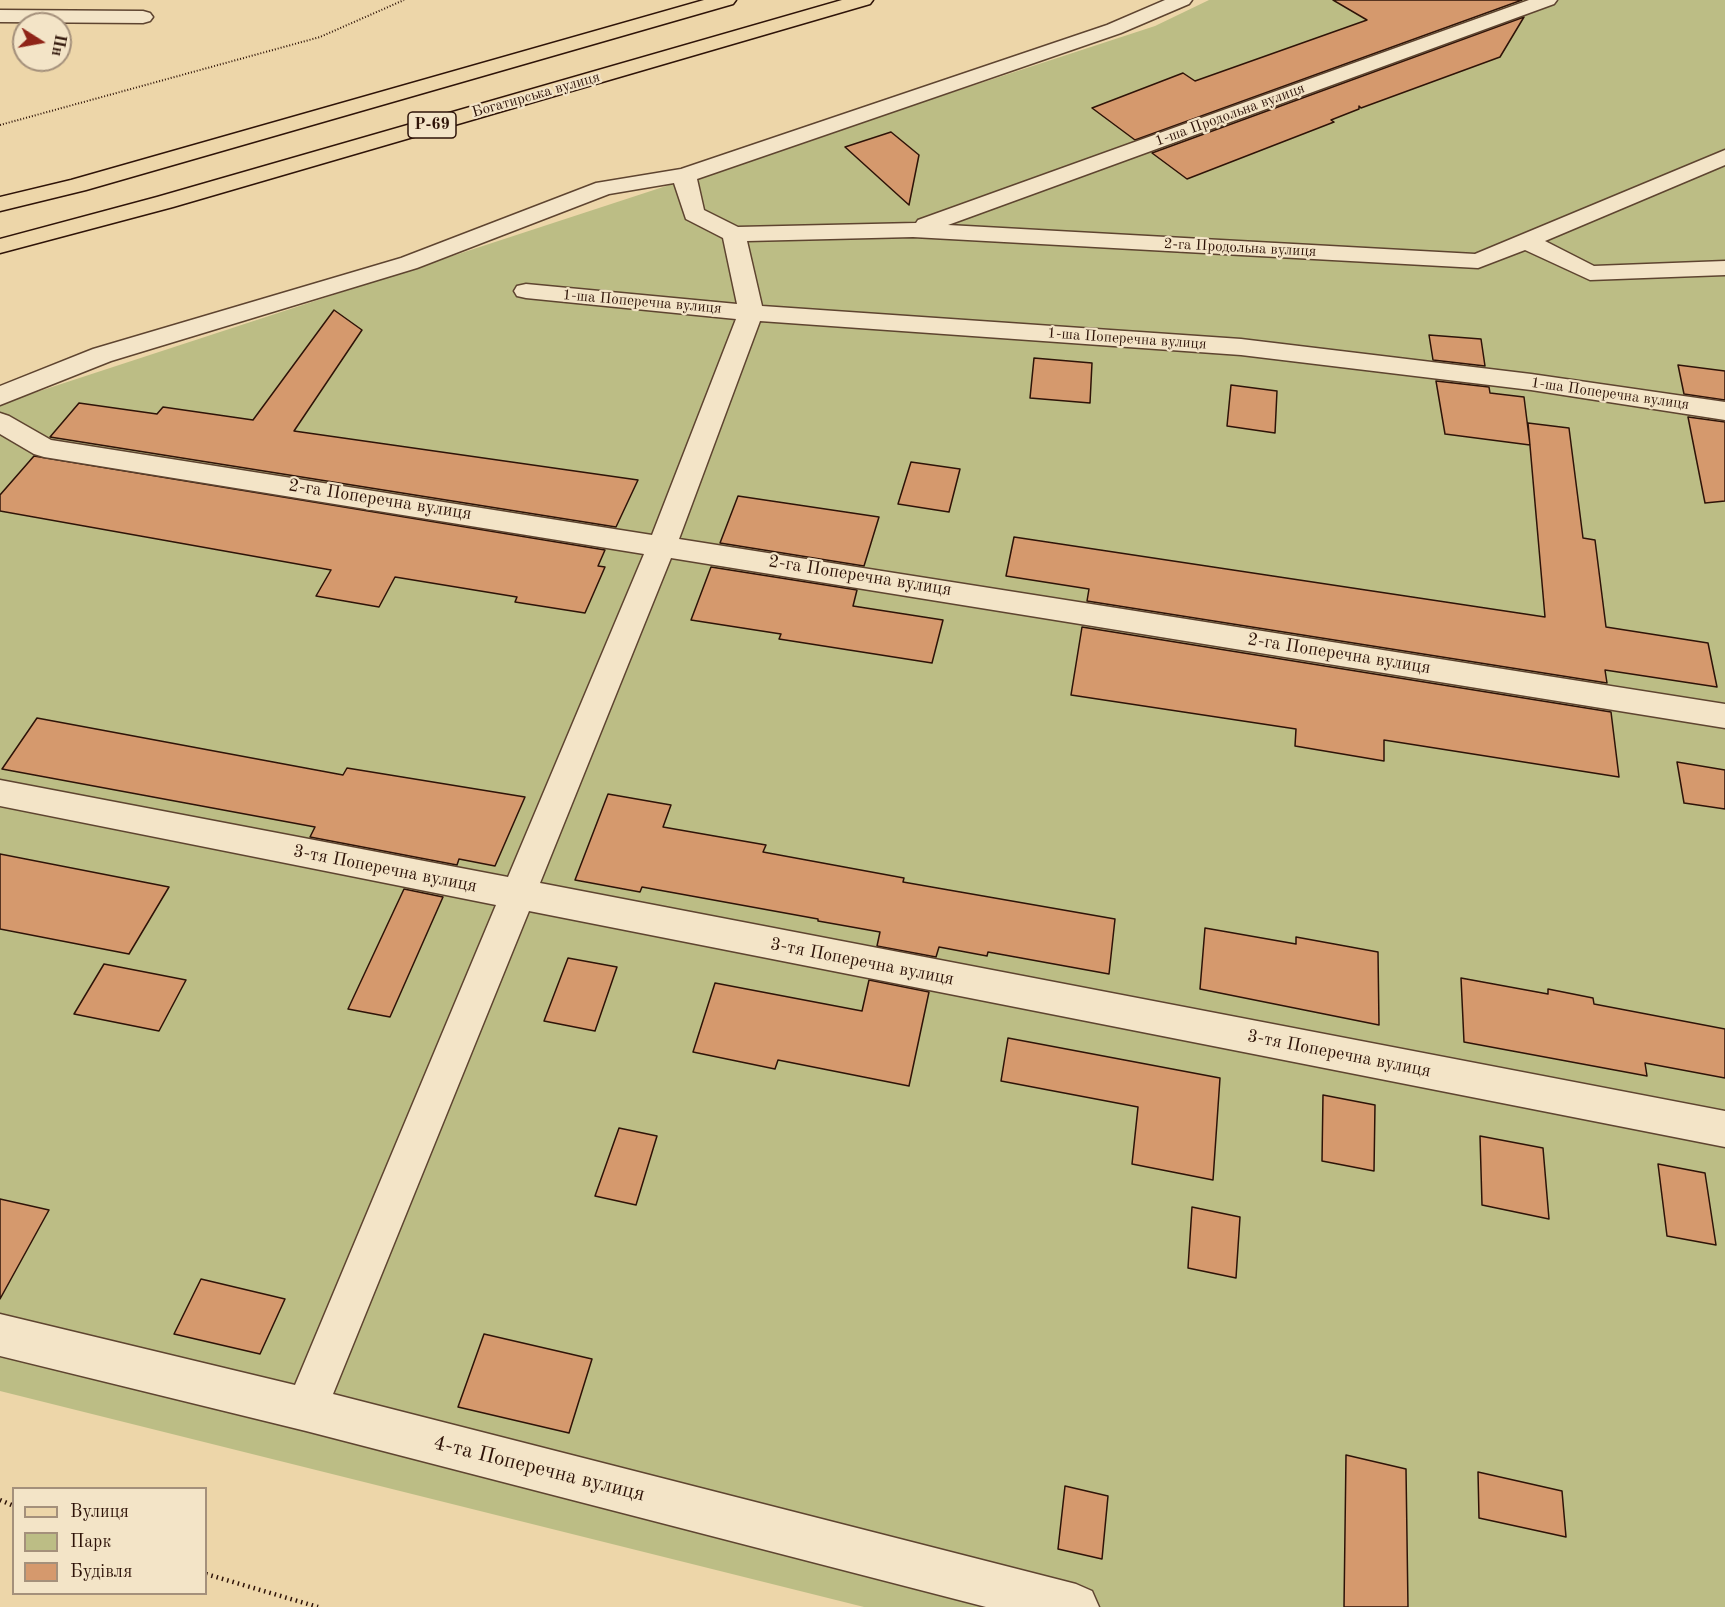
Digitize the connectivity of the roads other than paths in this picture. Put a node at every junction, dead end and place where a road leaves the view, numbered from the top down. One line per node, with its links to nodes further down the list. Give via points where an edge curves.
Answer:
1 (726, 0): 9 (main road, Р-69)
2 (863, 0): 13 (main road, Богатирська вулиця / Р-69, via 187,196)
3 (1182, 0): 8 (street, via 1114,29)
4 (1548, 0): 10 (street, 1-ша Продольна вулиця)
5 (0, 16): 6 (street)
6 (143, 17)
7 (1725, 157): 12 (street, 2-га Продольна вулиця)
8 (685, 175): 11 (street, via 694,214); 17 (street, via 604,188 409,262 102,355)
9 (0, 204)
10 (913, 230): 11 (street, 2-га Продольна вулиця); 12 (street, 2-га Продольна вулиця, via 1478,261)
11 (734, 234): 16 (street)
12 (1525, 241): 14 (street, via 1590,273)
13 (0, 246)
14 (1725, 268)
15 (526, 291): 16 (street, 1-ша Поперечна вулиця)
16 (750, 313): 18 (street, 1-ша Поперечна вулиця, via 1241,347 1531,382); 20 (street)
17 (0, 396)
18 (1725, 411)
19 (0, 422): 20 (street, 2-га Поперечна вулиця, via 44,448)
20 (662, 544): 21 (street, 2-га Поперечна вулиця); 23 (street)
21 (1725, 716)
22 (0, 793): 23 (street, 3-тя Поперечна вулиця)
23 (519, 896): 24 (street, 3-тя Поперечна вулиця); 26 (street)
24 (1725, 1129)
25 (0, 1335): 26 (street, 4-та Поперечна вулиця)
26 (306, 1409): 27 (street, 4-та Поперечна вулиця)
27 (1076, 1607)

